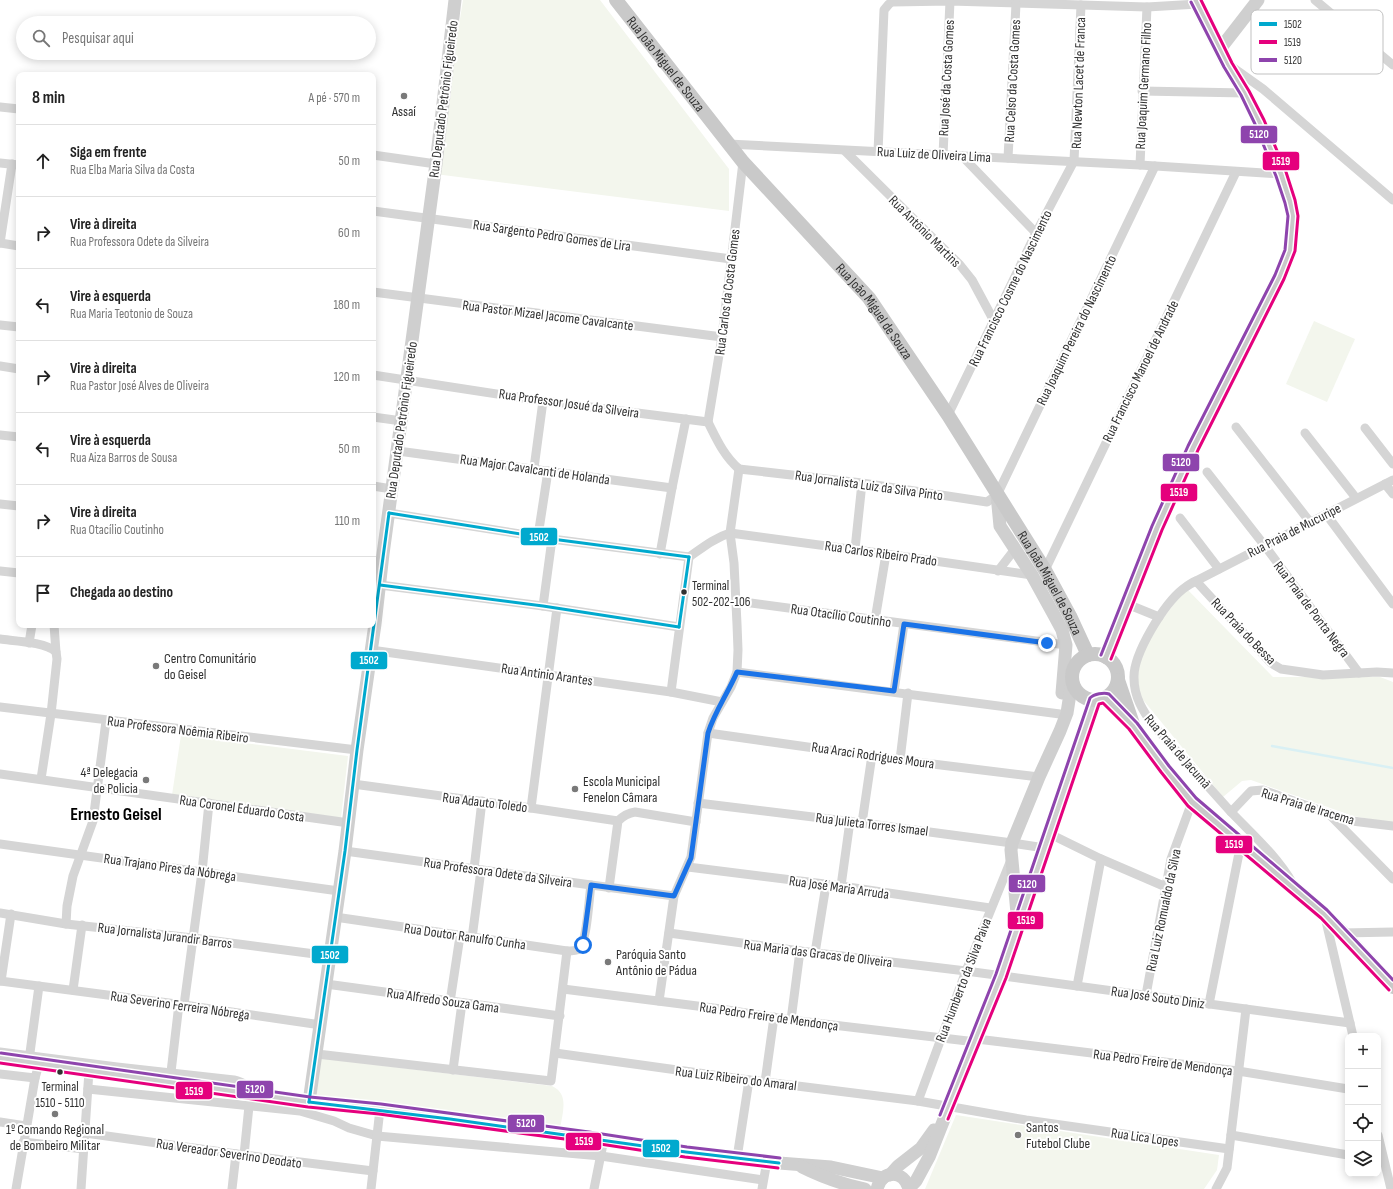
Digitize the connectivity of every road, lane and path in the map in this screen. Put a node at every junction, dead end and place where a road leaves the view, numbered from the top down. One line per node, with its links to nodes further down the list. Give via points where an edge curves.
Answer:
1 (455, 0): 31 (main road, Rua Deputado Petrônio Figueiredo)
2 (616, 0): 20 (main road, Rua João Miguel de Souza)
3 (1258, 0): 11 (main road)
4 (1315, 0): 10 (street)
5 (950, 1): 7 (street); 22 (street, via 898,1 889,4 884,10); 23 (street, Rua José da Costa Gomes)
6 (1196, 2): 9 (street); 11 (main road)
7 (1016, 4): 8 (street); 26 (street, Rua Celso da Costa Gomes)
8 (1081, 5): 9 (street); 28 (street, Rua Newton Lacet de Franca)
9 (1147, 6): 16 (street, Rua Joaquim Germano Filho)
10 (1328, 10)
11 (1220, 49): 14 (main road)
12 (1383, 54): 13 (street)
13 (1392, 61)
14 (1228, 65): 15 (street); 17 (main road)
15 (1263, 89): 17 (street); 36 (street)
16 (1142, 91): 17 (street); 32 (street, Rua Joaquim Germano Filho)
17 (1247, 98): 35 (main road, via 1260,122)
18 (0, 107): 19 (street)
19 (16, 109)
20 (728, 144): 21 (street, Rua Luiz de Oliveira Lima); 27 (main road, Rua João Miguel de Souza)
21 (845, 150): 22 (street, Rua Luiz de Oliveira Lima); 45 (street, Rua Antônio Martins, via 960,265 972,280)
22 (878, 152): 23 (street, Rua Luiz de Oliveira Lima)
23 (943, 155): 25 (street, Rua Luiz de Oliveira Lima)
24 (376, 156): 31 (street)
25 (962, 156): 26 (street, Rua Luiz de Oliveira Lima); 39 (street)
26 (1008, 158): 28 (street, Rua Luiz de Oliveira Lima)
27 (743, 162): 42 (street, Rua Carlos da Costa Gomes); 54 (main road, Rua João Miguel de Souza, via 869,298)
28 (1074, 162): 32 (street, Rua Luiz de Oliveira Lima); 39 (street, Rua Francisco Cosme do Nascimento)
29 (0, 163): 30 (street)
30 (15, 164): 40 (street)
31 (436, 164): 38 (main road, Rua Deputado Petrônio Figueiredo)
32 (1140, 165): 33 (street, Rua Luiz de Oliveira Lima)
33 (1155, 166): 34 (street, Rua Luiz de Oliveira Lima); 76 (street, Rua Joaquim Pereira do Nascimento)
34 (1236, 172): 35 (street, Rua Luiz de Oliveira Lima); 98 (street, Rua Francisco Manoel de Andrade)
35 (1281, 174): 102 (main road, via 1293,216 1290,251 1280,277 1193,448)
36 (1393, 200)
37 (376, 211): 38 (street, Rua Sargento Pedro Gomes de Lira)
38 (429, 218): 42 (street, Rua Sargento Pedro Gomes de Lira); 44 (main road, Rua Deputado Petrônio Figueiredo)
39 (1036, 233): 45 (street, Rua Francisco Cosme do Nascimento)
40 (0, 243): 41 (street)
41 (16, 246)
42 (731, 259): 48 (street, Rua Carlos da Costa Gomes)
43 (376, 292): 44 (street, Rua Pastor Mizael Jacome Cavalcante)
44 (418, 298): 48 (street, Rua Pastor Mizael Jacome Cavalcante); 52 (main road, Rua Deputado Petrônio Figueiredo)
45 (994, 321): 54 (street, Rua Francisco Cosme do Nascimento)
46 (0, 325): 47 (street)
47 (16, 327)
48 (722, 337): 58 (street, Rua Carlos da Costa Gomes)
49 (0, 366): 50 (street)
50 (16, 369)
51 (376, 375): 52 (street, Rua Professor Josué da Silveira)
52 (407, 380): 53 (street, Rua Professor Josué da Silveira); 57 (main road, Rua Deputado Petrônio Figueiredo)
53 (543, 401): 56 (street, Rua Professor Josué da Silveira); 66 (street)
54 (948, 415): 76 (main road, Rua João Miguel de Souza)
55 (376, 417): 57 (street)
56 (686, 419): 58 (street, Rua Professor Josué da Silveira); 74 (street)
57 (402, 421): 64 (main road, Rua Deputado Petrônio Figueiredo)
58 (708, 422): 67 (street, via 724,454)
59 (1236, 427): 83 (street)
60 (1365, 428): 65 (street)
61 (1305, 433): 77 (street)
62 (0, 435): 63 (street)
63 (16, 437)
64 (398, 451): 66 (street, Rua Major Cavalcanti de Holanda); 73 (main road, Rua Deputado Petrônio Figueiredo)
65 (1393, 464)
66 (534, 468): 68 (street, Rua Major Cavalcanti de Holanda)
67 (739, 469): 71 (street, Rua Jornalista Luiz da Silva Pinto); 84 (street)
68 (548, 471): 74 (street, Rua Major Cavalcanti de Holanda); 85 (street)
69 (1207, 472): 87 (street, Rua Praia de Ponta Negra)
70 (1389, 482): 75 (street); 77 (street, Rua Praia de Mucuripe)
71 (862, 483): 76 (street, Rua Jornalista Luiz da Silva Pinto, via 987,502); 88 (street)
72 (376, 486): 73 (street)
73 (392, 488): 80 (main road, Rua Deputado Petrônio Figueiredo)
74 (672, 488): 91 (street)
75 (1393, 494)
76 (997, 495): 89 (main road, via 1000,526); 98 (main road, Rua João Miguel de Souza)
77 (1356, 498): 81 (street, Rua Praia de Mucuripe)
78 (0, 504): 79 (street)
79 (16, 506)
80 (389, 513): 85 (street); 90 (main road, Rua Deputado Petrônio Figueiredo)
81 (1326, 514): 83 (street, Rua Praia de Mucuripe); 103 (street)
82 (1180, 518): 94 (street)
83 (1310, 522): 87 (street, Rua Praia de Mucuripe)
84 (730, 533): 88 (street, Rua Carlos Ribeiro Prado); 93 (street, via 711,541); 101 (street)
85 (538, 536): 86 (street)
86 (552, 539): 91 (street); 104 (street)
87 (1265, 546): 94 (street, Rua Praia de Mucuripe); 122 (street, Rua Praia de Ponta Negra)
88 (855, 549): 92 (street, Rua Carlos Ribeiro Prado)
89 (1014, 549): 96 (street); 98 (main road)
90 (378, 554): 100 (main road, Rua Deputado Petrônio Figueiredo)
91 (660, 554): 93 (street)
92 (886, 554): 96 (street, Rua Carlos Ribeiro Prado); 108 (street)
93 (689, 557): 110 (street)
94 (1219, 569): 99 (street, Rua Praia de Mucuripe)
95 (0, 571): 97 (street)
96 (998, 571): 98 (street, Rua Carlos Ribeiro Prado)
97 (16, 573)
98 (1038, 573): 116 (main road); 118 (main road, Rua João Miguel de Souza, via 1070,616)
99 (1196, 581): 107 (street, Rua Praia de Jacumã, via 1183,589); 122 (street, Rua Praia do Bessa, via 1272,663 1281,669 1323,675)
100 (380, 585): 104 (street); 106 (main road, Rua Deputado Petrônio Figueiredo)
101 (736, 601): 108 (street, Rua Otacílio Coutinho); 121 (street)
102 (1127, 604): 107 (street); 120 (main road)
103 (1393, 604)
104 (543, 606): 105 (street)
105 (557, 608): 110 (street); 124 (street)
106 (376, 611)
107 (1158, 617): 152 (street, Rua Praia de Jacumã, via 1135,665 1134,677 1138,700 1142,710 1154,725)
108 (875, 620): 109 (street, Rua Otacílio Coutinho)
109 (904, 624): 116 (street, Rua Otacílio Coutinho); 127 (street)
110 (679, 627): 128 (street)
111 (32, 628): 115 (street)
112 (54, 628): 119 (street)
113 (374, 628): 117 (main road, Rua Deputado Petrônio Figueiredo)
114 (0, 639): 115 (street)
115 (29, 643): 119 (street, via 48,647)
116 (1066, 644): 134 (main road)
117 (371, 650): 124 (street, Rua Antinio Arantes); 139 (main road, Rua Deputado Petrônio Figueiredo)
118 (1088, 655): 120 (main road); 126 (main road, via 1077,662)
119 (57, 656): 133 (street)
120 (1106, 657): 125 (main road, via 1115,665)
121 (737, 672): 127 (street); 131 (street)
122 (1359, 673): 123 (street, Rua Praia do Bessa)
123 (1393, 673)
124 (549, 674): 128 (street, Rua Antinio Arantes); 151 (street)
125 (1118, 680): 130 (main road, via 1111,694); 136 (main road)
126 (1072, 681): 130 (main road, via 1080,695 1087,699); 137 (main road, via 1067,713)
127 (894, 691): 129 (street)
128 (671, 692): 131 (street, Rua Antinio Arantes)
129 (908, 693): 134 (street); 141 (street)
130 (1100, 699): 136 (main road); 160 (main road)
131 (722, 702): 138 (street)
132 (0, 707): 133 (street, Rua Professora Noêmia Ribeiro)
133 (51, 714): 135 (street, Rua Professora Noêmia Ribeiro); 144 (street)
134 (1060, 714): 137 (main road)
135 (106, 721): 139 (street, Rua Professora Noêmia Ribeiro); 146 (street)
136 (1133, 726): 148 (main road)
137 (1060, 731): 143 (main road)
138 (708, 733): 140 (street, Rua Araci Rodrigues Moura); 150 (street)
139 (357, 750): 145 (main road, Rua Deputado Petrônio Figueiredo)
140 (872, 756): 141 (street, Rua Araci Rodrigues Moura); 158 (street)
141 (900, 760): 143 (street, Rua Araci Rodrigues Moura)
142 (0, 774): 144 (street, Rua Coronel Eduardo Costa)
143 (1039, 777): 161 (main road)
144 (41, 780): 146 (street, Rua Coronel Eduardo Costa)
145 (353, 784): 147 (street, Rua Adauto Toledo); 157 (main road, Rua Deputado Petrônio Figueiredo)
146 (98, 787): 149 (street, Rua Coronel Eduardo Costa); 166 (street, via 93,821)
147 (482, 801): 151 (street, Rua Adauto Toledo); 170 (street)
148 (1192, 802): 162 (main road); 176 (street, Rua Luiz Romualdo da Silva, via 1171,859)
149 (209, 803): 157 (street, Rua Coronel Eduardo Costa); 171 (street)
150 (698, 803): 155 (street, Rua Julieta Torres Ismael); 156 (street)
151 (531, 808): 154 (street, Rua Adauto Toledo)
152 (1231, 812): 153 (street, Rua Praia de Iracema, via 1251,791 1263,790); 178 (street, Rua Praia de Jacumã, via 1279,863)
153 (1330, 814): 159 (street, Rua Praia de Iracema, via 1352,821); 172 (street)
154 (618, 821): 156 (street, via 626,814 635,812); 177 (street)
155 (850, 821): 158 (street, Rua Julieta Torres Ismael); 175 (street)
156 (696, 822): 169 (street)
157 (349, 823): 165 (main road, Rua Deputado Petrônio Figueiredo)
158 (862, 823): 161 (street, Rua Julieta Torres Ismael)
159 (1393, 826)
160 (1050, 834): 164 (main road); 168 (street)
161 (1012, 842): 164 (street, Rua Julieta Torres Ismael); 167 (main road)
162 (1241, 842): 178 (main road); 214 (street)
163 (0, 844): 166 (street, Rua Trajano Pires da Nóbrega)
164 (1045, 848): 189 (main road)
165 (345, 851): 170 (street, Rua Professora Odete da Silveira); 179 (main road, Rua Deputado Petrônio Figueiredo)
166 (81, 855): 171 (street, Rua Trajano Pires da Nóbrega); 186 (street, via 73,876)
167 (1011, 860): 181 (street, Rua Humberto da Silva Paiva); 189 (main road)
168 (1101, 860): 176 (street); 205 (street)
169 (688, 867): 174 (street, Rua José Maria Arruda); 180 (street)
170 (478, 870): 173 (street, Rua Professora Odete da Silveira); 195 (street)
171 (202, 872): 179 (street, Rua Trajano Pires da Nóbrega); 194 (street)
172 (1393, 879)
173 (591, 885): 177 (street, Rua Professora Odete da Silveira); 196 (street, via 583,945 576,951)
174 (826, 885): 175 (street, Rua José Maria Arruda); 198 (street)
175 (841, 886): 181 (street, Rua José Maria Arruda)
176 (1166, 887): 209 (street, Rua Luiz Romualdo da Silva)
177 (609, 888): 180 (street, Rua Professora Odete da Silveira)
178 (1296, 890): 184 (main road)
179 (339, 891): 185 (main road, Rua Deputado Petrônio Figueiredo)
180 (674, 896): 191 (street)
181 (990, 908): 200 (street, Rua Humberto da Silva Paiva)
182 (0, 913): 183 (street, Rua Jornalista Jurandir Barros)
183 (11, 914): 186 (street, Rua Jornalista Jurandir Barros); 202 (street)
184 (1324, 914): 192 (main road); 219 (street)
185 (335, 917): 193 (street, Rua Doutor Ranulfo Cunha); 199 (main road, Rua Deputado Petrônio Figueiredo)
186 (66, 924): 188 (street, Rua Jornalista Jurandir Barros)
187 (1393, 924): 190 (street)
188 (82, 925): 194 (street, Rua Jornalista Jurandir Barros); 208 (street)
189 (1018, 927): 201 (main road)
190 (1389, 932): 192 (street)
191 (669, 933): 197 (street, Rua Maria das Gracas de Oliveira); 210 (street)
192 (1343, 933): 206 (main road)
193 (460, 936): 195 (street, Rua Doutor Ranulfo Cunha); 211 (street)
194 (193, 938): 199 (street, Rua Jornalista Jurandir Barros); 213 (street)
195 (472, 938): 196 (street, Rua Doutor Ranulfo Cunha)
196 (567, 951): 207 (street)
197 (800, 951): 198 (street, Rua Maria das Gracas de Oliveira); 218 (street)
198 (815, 953): 200 (street, Rua Maria das Gracas de Oliveira)
199 (330, 956): 203 (main road, Rua Deputado Petrônio Figueiredo)
200 (966, 971): 201 (street, Rua José Souto Diniz); 222 (street, Rua Humberto da Silva Paiva)
201 (1001, 976): 205 (street, Rua José Souto Diniz); 223 (main road)
202 (0, 981): 204 (street, Rua Severino Ferreira Nóbrega)
203 (326, 984): 211 (street, Rua Alfredo Souza Gama); 220 (main road, Rua Deputado Petrônio Figueiredo)
204 (39, 986): 208 (street, Rua Severino Ferreira Nóbrega); 228 (street)
205 (1078, 986): 209 (street, Rua José Souto Diniz)
206 (1393, 987)
207 (563, 989): 210 (street, Rua Pedro Freire de Mendonça); 216 (street)
208 (73, 990): 213 (street, Rua Severino Ferreira Nóbrega)
209 (1146, 996): 214 (street, Rua José Souto Diniz)
210 (659, 1001): 217 (street, Rua Pedro Freire de Mendonça)
211 (450, 1002): 212 (street, Rua Alfredo Souza Gama)
212 (462, 1003): 216 (street, Rua Alfredo Souza Gama); 229 (street)
213 (182, 1004): 220 (street, Rua Severino Ferreira Nóbrega); 234 (street)
214 (1209, 1004): 215 (street, Rua José Souto Diniz)
215 (1246, 1009): 219 (street, Rua José Souto Diniz); 232 (street)
216 (560, 1016): 225 (street)
217 (774, 1017): 218 (street, Rua Pedro Freire de Mendonça); 237 (street)
218 (792, 1020): 222 (street, Rua Pedro Freire de Mendonça)
219 (1350, 1023): 221 (street)
220 (321, 1025): 226 (main road, Rua Deputado Petrônio Figueiredo)
221 (1352, 1033)
222 (942, 1038): 223 (street, Rua Pedro Freire de Mendonça); 243 (street, Rua Humberto da Silva Paiva)
223 (976, 1040): 232 (street, Rua Pedro Freire de Mendonça); 246 (main road)
224 (0, 1052): 228 (street)
225 (554, 1053): 229 (street, via 551,1081); 236 (street, Rua Luiz Ribeiro do Amaral)
226 (317, 1054): 229 (street); 244 (main road, Rua Deputado Petrônio Figueiredo)
227 (0, 1058): 228 (main road)
228 (32, 1061): 230 (main road); 231 (street); 235 (street)
229 (453, 1070)
230 (90, 1071): 231 (main road); 238 (street)
231 (117, 1071): 234 (main road); 240 (street)
232 (1238, 1071): 239 (street, Rua Pedro Freire de Mendonça); 250 (street)
233 (0, 1074): 235 (street)
234 (168, 1076): 241 (street); 242 (main road, via 187,1079)
235 (35, 1078): 248 (street)
236 (748, 1080): 237 (street, Rua Luiz Ribeiro do Amaral); 260 (street)
237 (765, 1082): 243 (street, Rua Luiz Ribeiro do Amaral)
238 (88, 1089): 240 (street); 249 (street)
239 (1345, 1089)
240 (116, 1091): 241 (street)
241 (161, 1097): 242 (street)
242 (251, 1100): 244 (main road); 251 (street, via 300,1111); 258 (street)
243 (918, 1101): 246 (street, Rua Lica Lopes)
244 (309, 1102): 245 (main road)
245 (380, 1109): 251 (street); 252 (main road)
246 (946, 1112): 255 (street, Rua Lica Lopes, via 1026,1120); 266 (main road, via 921,1148); 274 (main road, via 929,1157)
247 (0, 1122): 248 (street)
248 (26, 1126): 253 (street)
249 (85, 1133): 254 (street); 258 (street, Rua Vereador Severino Deodato)
250 (1231, 1135): 255 (street); 257 (street)
251 (377, 1136): 259 (street); 265 (street)
252 (604, 1139): 256 (main road); 259 (street)
253 (23, 1142): 254 (street); 269 (street)
254 (84, 1149): 270 (street)
255 (1229, 1149): 275 (street, via 1227,1168)
256 (686, 1152): 260 (main road); 264 (street)
257 (1345, 1154)
258 (240, 1155): 265 (street, Rua Vereador Severino Deodato); 271 (street)
259 (601, 1156): 264 (street); 268 (street)
260 (737, 1158): 261 (main road)
261 (767, 1161): 263 (main road); 267 (street)
262 (1381, 1161): 276 (street)
263 (795, 1164): 266 (main road, via 831,1167); 273 (main road, via 837,1183)
264 (682, 1168): 267 (street)
265 (373, 1171): 272 (street)
266 (883, 1181): 274 (main road, via 897,1175 907,1182)
267 (762, 1185)
268 (596, 1188)
269 (16, 1189)
270 (81, 1189)
271 (232, 1189)
272 (371, 1189)
273 (865, 1189)
274 (909, 1189)
275 (1216, 1189)
276 (1391, 1189)

